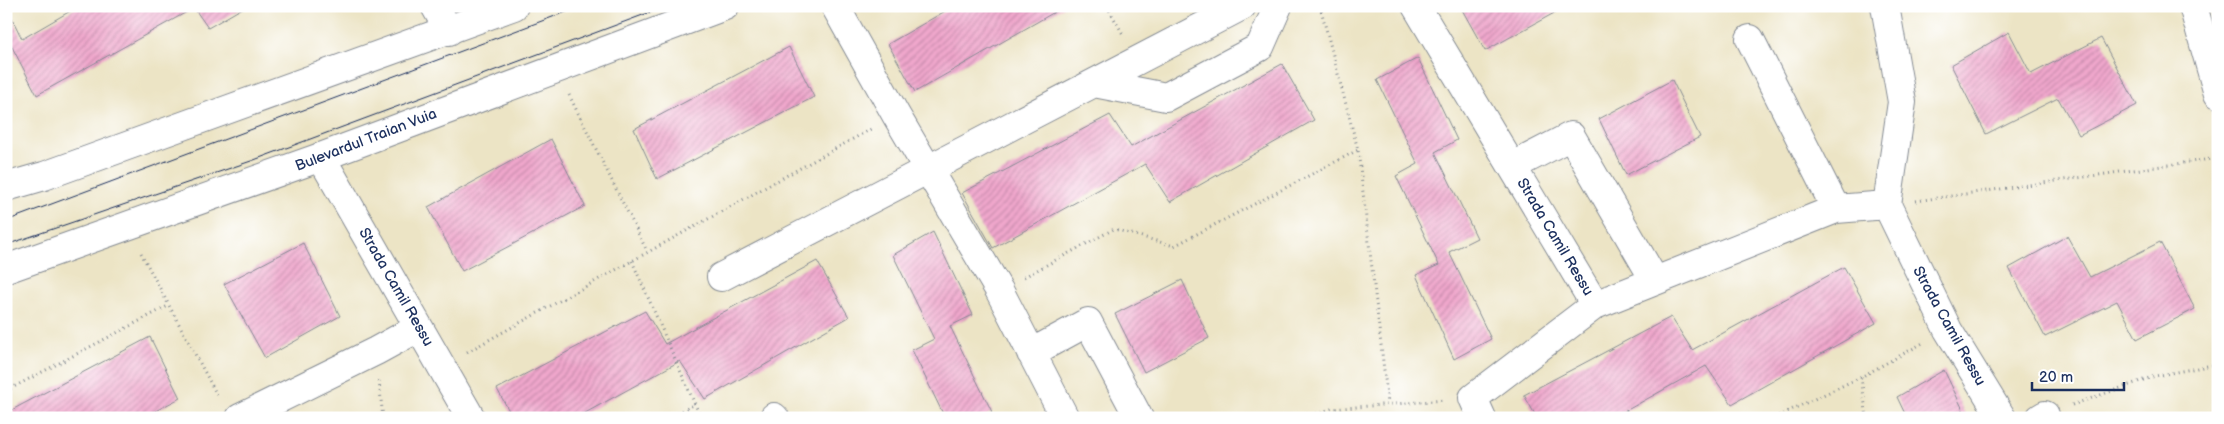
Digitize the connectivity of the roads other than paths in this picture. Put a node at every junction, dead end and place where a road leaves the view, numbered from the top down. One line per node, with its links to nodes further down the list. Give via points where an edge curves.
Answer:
1 (435, 6): 10 (street)
2 (514, 6): 10 (street)
3 (725, 6): 14 (street, Bulevardul Traian Vuia)
4 (835, 6): 16 (street)
5 (1242, 6): 12 (street)
6 (1278, 6): 12 (street, via 1260,48 1166,97)
7 (1416, 6): 15 (street, Strada Camil Ressu)
8 (1885, 6): 18 (street, via 1902,102)
9 (2193, 6): 13 (street)
10 (449, 31): 17 (street, via 44,176)
11 (1750, 39): 19 (street)
12 (1094, 83): 16 (street)
13 (2218, 94)
14 (322, 157): 20 (street, Bulevardul Traian Vuia); 24 (street, Strada Camil Ressu)
15 (1513, 166): 22 (street, via 1571,136); 23 (street, Strada Camil Ressu)
16 (927, 170): 21 (street); 25 (street, via 999,290)
17 (6, 186)
18 (1887, 205): 19 (street, Strada Camil Ressu); 31 (street, Strada Camil Ressu, via 1948,330)
19 (1836, 209): 22 (street, Strada Camil Ressu)
20 (6, 269)
21 (721, 277)
22 (1655, 281): 23 (street, Strada Camil Ressu)
23 (1595, 304): 26 (street)
24 (418, 328): 27 (street, via 376,351); 28 (street, Strada Camil Ressu)
25 (1031, 352): 29 (street); 30 (street, via 1088,322)
26 (1477, 408)
27 (230, 409)
28 (471, 418)
29 (1065, 418)
30 (1139, 418)
31 (2002, 418)

